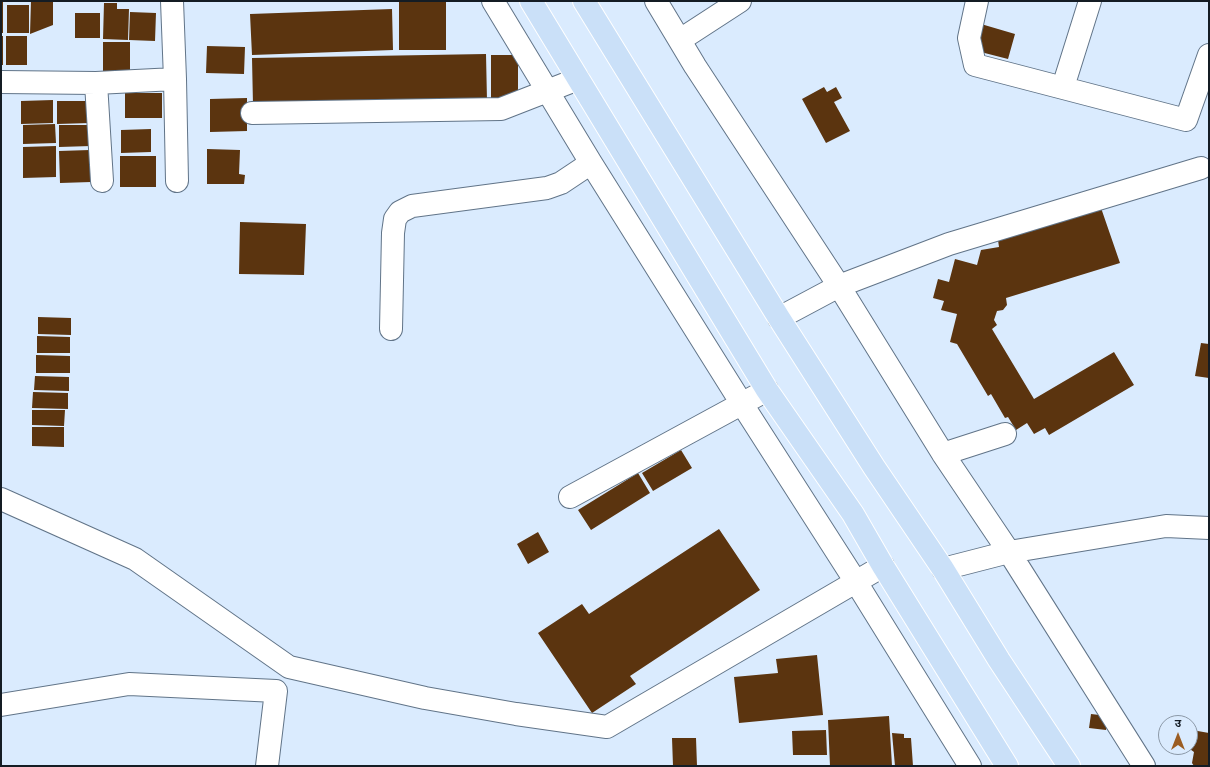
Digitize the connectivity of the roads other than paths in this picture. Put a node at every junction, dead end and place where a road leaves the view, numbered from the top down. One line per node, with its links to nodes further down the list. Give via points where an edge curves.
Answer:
1 (172, 1): 11 (street)
2 (493, 1): 16 (street)
3 (531, 1): 12 (main road)
4 (584, 1): 23 (main road)
5 (656, 1): 9 (street)
6 (740, 1): 9 (street)
7 (977, 1): 15 (street, via 969,38 975,65)
8 (1090, 1): 15 (street)
9 (680, 40): 22 (street)
10 (1209, 55): 15 (street, via 1186,120)
11 (175, 79): 14 (street); 21 (street)
12 (578, 79): 16 (street); 25 (main road)
13 (1, 82): 14 (street)
14 (96, 83): 20 (street)
15 (1063, 87)
16 (547, 92): 17 (street, via 501,109); 18 (street)
17 (252, 113)
18 (591, 163): 24 (street, via 547,188 412,206 400,212 395,219); 26 (street)
19 (1201, 168): 22 (street, via 949,244)
20 (102, 181)
21 (176, 181)
22 (838, 286): 23 (street); 28 (street)
23 (779, 318): 34 (main road, via 874,467)
24 (391, 330)
25 (766, 390): 26 (street); 33 (main road, via 853,514)
26 (742, 404): 29 (street); 35 (street)
27 (1005, 434): 28 (street)
28 (943, 454): 32 (street)
29 (570, 497)
30 (1, 499): 35 (street, via 135,559 289,667 425,698 607,727)
31 (1209, 528): 32 (street, via 1166,526)
32 (1009, 552): 34 (street); 41 (street)
33 (883, 566): 35 (street); 39 (main road)
34 (944, 569): 40 (main road, via 999,660)
35 (856, 582): 38 (street)
36 (1, 705): 37 (street, via 129,684 276,691)
37 (266, 766)
38 (970, 766)
39 (1007, 766)
40 (1069, 766)
41 (1144, 766)

